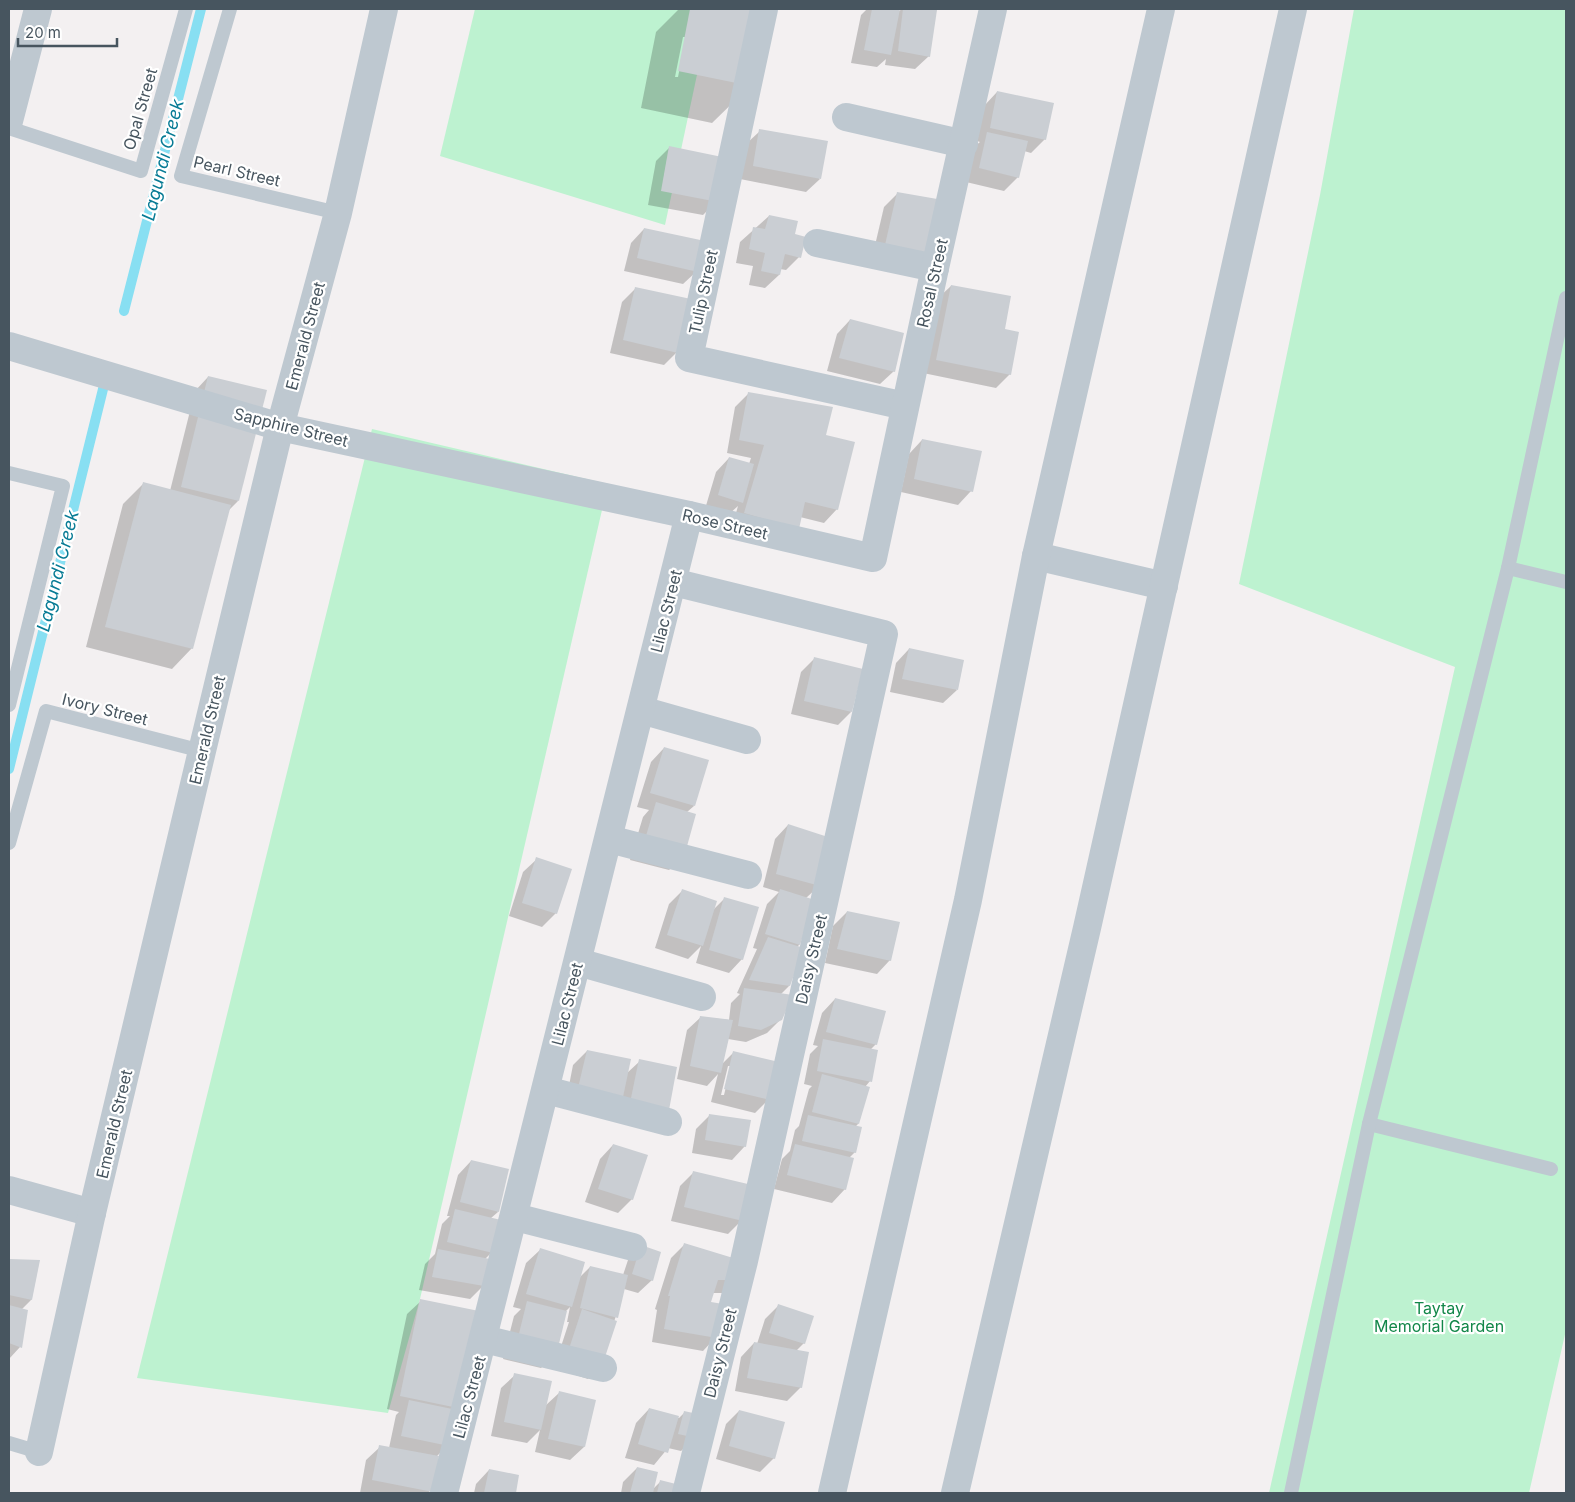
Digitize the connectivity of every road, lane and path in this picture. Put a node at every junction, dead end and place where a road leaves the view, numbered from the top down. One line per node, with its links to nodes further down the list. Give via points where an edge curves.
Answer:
1 (38, 9): 10 (street)
2 (186, 9): 11 (lane, Opal Street, via 141,171)
3 (230, 9): 13 (lane, Pearl Street, via 181,176)
4 (384, 9): 13 (street, Emerald Street)
5 (764, 9): 18 (street, Tulip Street, via 689,358)
6 (993, 9): 12 (street, Rosal Street)
7 (1161, 9): 23 (street)
8 (1294, 9): 28 (street)
9 (846, 117): 12 (street)
10 (9, 121)
11 (9, 128)
12 (964, 144): 15 (street, Rosal Street)
13 (338, 213): 19 (street, Emerald Street)
14 (817, 243): 15 (street)
15 (935, 268): 18 (street, Rosal Street)
16 (1566, 298): 25 (lane)
17 (9, 346): 19 (street, Sapphire Street)
18 (905, 406): 24 (street, Rosal Street)
19 (280, 427): 21 (street, Sapphire Street); 32 (street, Emerald Street)
20 (9, 473): 29 (lane, via 63,486)
21 (577, 493): 22 (street, Rose Street)
22 (689, 515): 24 (street, Rose Street); 26 (street, Lilac Street)
23 (1036, 556): 28 (street); 52 (street, via 968,900)
24 (873, 558)
25 (1508, 568): 27 (lane); 40 (lane)
26 (673, 582): 30 (street, Lilac Street); 51 (street, Daisy Street, via 884,634 744,1261)
27 (1566, 582)
28 (1164, 586): 53 (street)
29 (9, 704)
30 (641, 710): 31 (street); 33 (street, Lilac Street)
31 (747, 740)
32 (202, 751): 34 (lane, Ivory Street, via 46,711); 43 (street, Emerald Street)
33 (609, 839): 35 (street); 36 (street, Lilac Street)
34 (9, 843)
35 (748, 875)
36 (578, 962): 37 (street); 38 (street, Lilac Street)
37 (702, 997)
38 (546, 1090): 39 (street); 44 (street, Lilac Street)
39 (668, 1122)
40 (1370, 1124): 41 (lane); 54 (lane)
41 (1551, 1169)
42 (9, 1190): 43 (street)
43 (92, 1213): 49 (street, Emerald Street)
44 (515, 1217): 45 (street); 46 (street, Lilac Street)
45 (633, 1247)
46 (484, 1339): 47 (street); 50 (street, Lilac Street)
47 (603, 1368)
48 (9, 1443): 49 (lane)
49 (39, 1452)
50 (444, 1493)
51 (686, 1493)
52 (832, 1493)
53 (955, 1493)
54 (1291, 1493)

